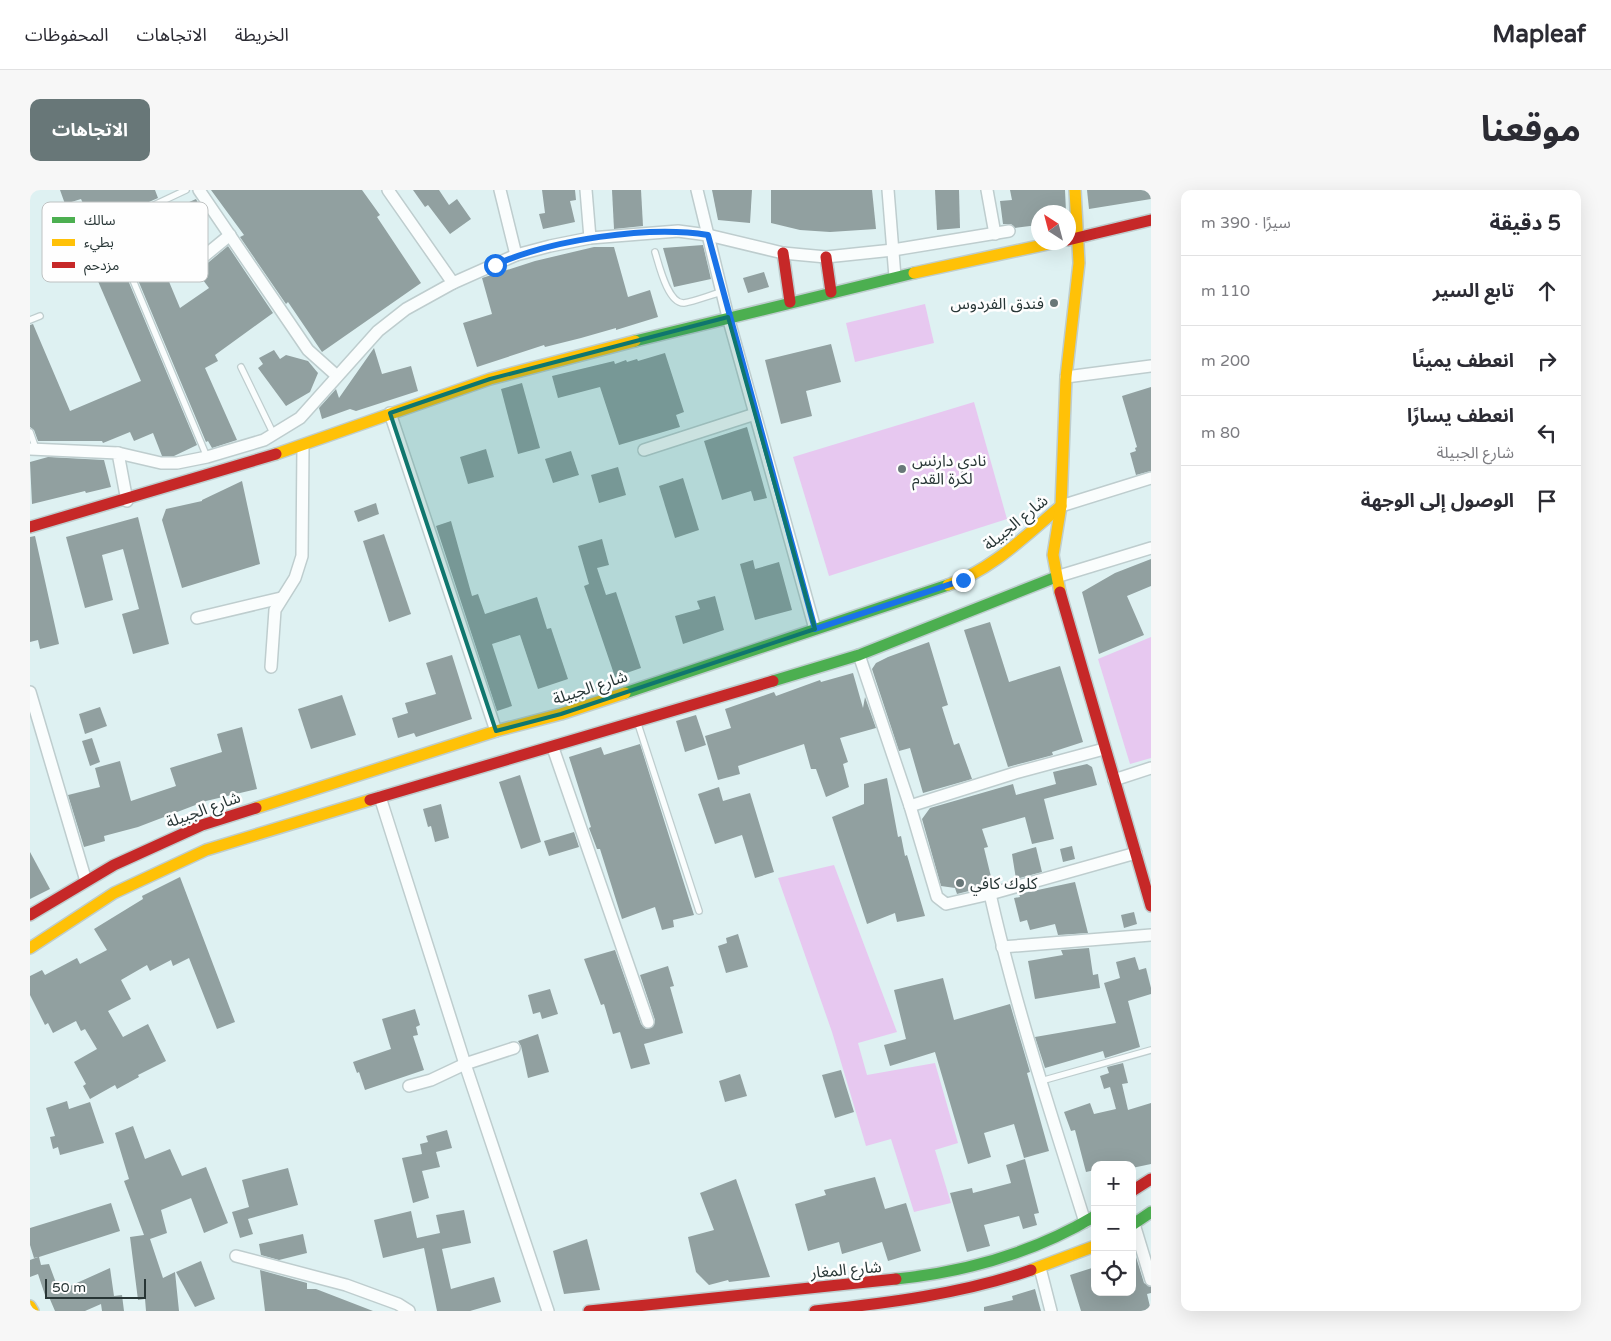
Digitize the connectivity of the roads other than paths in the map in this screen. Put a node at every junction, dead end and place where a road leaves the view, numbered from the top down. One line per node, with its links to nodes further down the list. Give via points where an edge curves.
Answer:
1 (186, 190): 10 (lane)
2 (199, 190): 11 (street)
3 (388, 190): 31 (street)
4 (500, 190): 27 (street)
5 (586, 190): 19 (street)
6 (697, 190): 17 (street)
7 (888, 190): 22 (street)
8 (987, 190): 16 (street)
9 (1075, 190): 13 (street)
10 (161, 202)
11 (207, 202)
12 (208, 203): 18 (street)
13 (1074, 205)
14 (1151, 220): 20 (street)
15 (1009, 231): 16 (street)
16 (995, 234): 22 (street)
17 (708, 235): 19 (street, via 678,231); 25 (street); 32 (street)
18 (230, 236): 26 (street); 40 (street, via 308,350)
19 (590, 238): 27 (street)
20 (1076, 238)
21 (1031, 248): 29 (street)
22 (893, 250): 28 (street); 29 (street)
23 (1075, 250): 41 (street, via 1078,263)
24 (655, 252): 32 (lane, via 675,300 684,303)
25 (783, 253): 28 (street); 34 (street)
26 (208, 254)
27 (516, 255): 31 (street)
28 (826, 257): 33 (street)
29 (895, 277): 33 (street)
30 (134, 282): 50 (lane)
31 (453, 283): 40 (street, via 391,320)
32 (722, 292): 36 (street)
33 (832, 292): 34 (street)
34 (790, 302): 36 (street)
35 (40, 316): 37 (lane)
36 (728, 316): 42 (street, via 490,379); 43 (street)
37 (30, 320)
38 (1151, 366): 41 (street)
39 (241, 367): 45 (lane)
40 (337, 376): 45 (street, via 300,418)
41 (1066, 377): 53 (street)
42 (390, 413): 46 (street); 64 (street)
43 (755, 414): 48 (street); 59 (street)
44 (30, 432): 47 (lane)
45 (274, 435): 50 (street)
46 (303, 446): 52 (street); 57 (street, via 302,556 295,578)
47 (33, 449): 49 (street)
48 (644, 450)
49 (118, 452): 50 (street, via 161,463); 52 (street)
50 (207, 457)
51 (1151, 478): 53 (street, شارع الجبيلة)
52 (127, 501): 54 (street)
53 (1061, 506): 56 (street, via 1053,555); 59 (street, شارع الجبيلة, via 1002,556 963,580)
54 (30, 527)
55 (1151, 548): 56 (street)
56 (1056, 577): 60 (street); 66 (street)
57 (281, 598): 58 (street); 61 (street, via 274,617)
58 (197, 618)
59 (815, 629): 64 (street, شارع الجبيلة, via 561,714)
60 (859, 655): 63 (street); 70 (street)
61 (271, 667)
62 (30, 692): 72 (street)
63 (637, 722): 65 (street); 75 (lane)
64 (496, 731): 72 (street, شارع الجبيلة, via 202,825 143,850)
65 (553, 748): 69 (street); 80 (street)
66 (1104, 748): 68 (street); 70 (street)
67 (1151, 768): 68 (street)
68 (1114, 780): 71 (street)
69 (380, 797): 79 (street, via 238,838 175,863 85,910); 83 (street)
70 (910, 806): 73 (street, via 937,897 946,904)
71 (1136, 853): 73 (street); 74 (street)
72 (86, 881): 76 (street, شارع الجبيلة)
73 (990, 894): 78 (street)
74 (1151, 906)
75 (699, 911)
76 (30, 915)
77 (1151, 935): 78 (street)
78 (1002, 947): 84 (street)
79 (30, 948)
80 (648, 1022)
81 (514, 1048): 83 (street)
82 (1151, 1050): 84 (lane)
83 (465, 1064): 85 (street); 101 (street)
84 (1041, 1081): 89 (street)
85 (409, 1086)
86 (1151, 1179): 87 (street)
87 (1136, 1188)
88 (1151, 1212): 90 (street)
89 (1090, 1219): 95 (street, شارع المغار, via 1022,1250 965,1268)
90 (1136, 1222)
91 (1136, 1233): 96 (street)
92 (1091, 1248): 94 (street)
93 (236, 1256): 100 (street, via 346,1285)
94 (1040, 1268): 97 (street, via 988,1284); 104 (street)
95 (897, 1280): 97 (street); 102 (street, شارع المغار)
96 (1151, 1280)
97 (900, 1302): 103 (street)
98 (30, 1306): 99 (street)
99 (33, 1311)
100 (409, 1311)
101 (548, 1311)
102 (589, 1311)
103 (815, 1311)
104 (1052, 1311)

